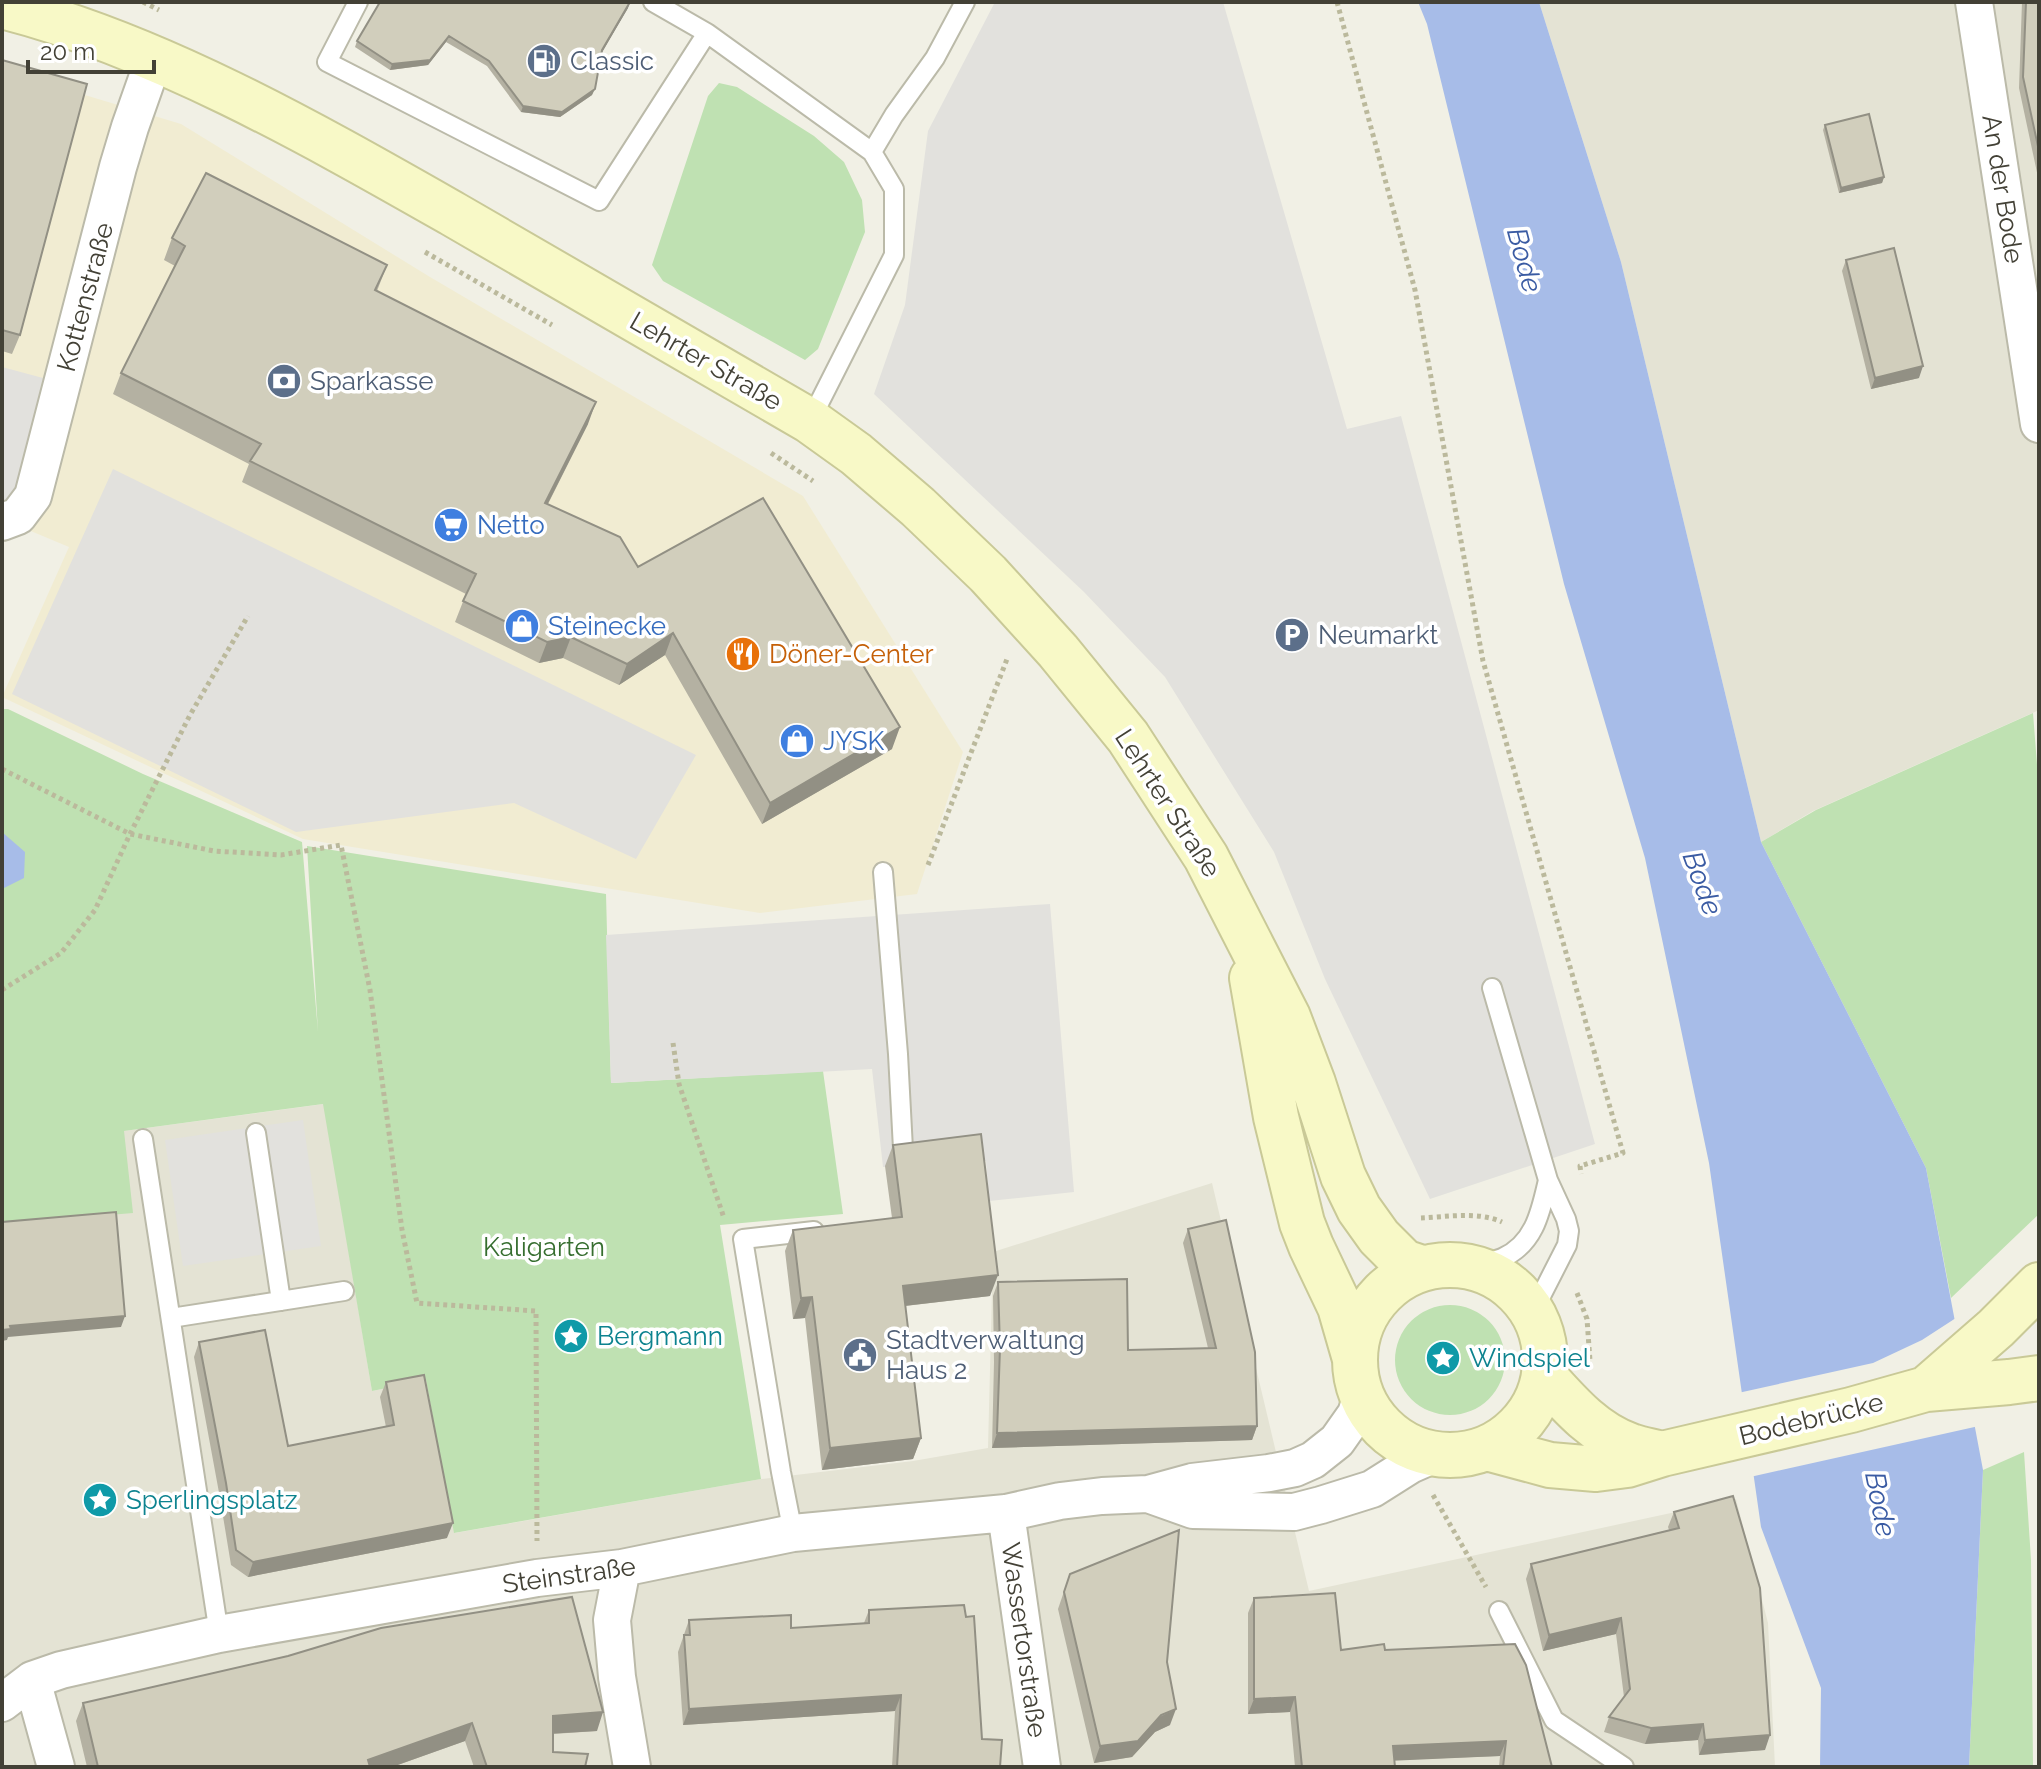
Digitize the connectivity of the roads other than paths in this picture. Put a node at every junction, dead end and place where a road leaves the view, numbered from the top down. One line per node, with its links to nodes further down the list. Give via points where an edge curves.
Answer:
1 (358, 2): 6 (lane, via 327,62 599,201)
2 (653, 2): 6 (lane)
3 (965, 2): 8 (lane, via 935,58)
4 (1974, 2): 10 (street, An der Bode)
5 (2, 6): 7 (main road, Lehrter Straße)
6 (707, 33): 8 (lane)
7 (154, 59): 9 (main road, Lehrter Straße, via 391,179); 11 (street, Kottenstraße, via 118,167 33,496 18,516)
8 (872, 152): 9 (lane, via 894,189 894,255)
9 (810, 421): 13 (main road, Lehrter Straße, via 918,507 1058,651 1128,737 1206,857)
10 (2039, 424)
11 (2, 522)
12 (883, 872): 17 (lane)
13 (1242, 924): 21 (main road, Lehrter Straße, via 1288,1017 1359,1209 1404,1262); 28 (main road, Lehrter Straße, via 1276,1117 1302,1223 1340,1307)
14 (1492, 988): 18 (lane)
15 (256, 1133): 24 (lane)
16 (143, 1139): 25 (lane)
17 (903, 1149)
18 (1548, 1180): 20 (lane, via 1539,1221 1528,1237 1504,1257); 26 (lane, via 1569,1231 1541,1296)
19 (829, 1230): 36 (lane, via 743,1239)
20 (1471, 1266): 21 (main road); 26 (main road, via 1508,1283)
21 (1422, 1268): 28 (main road, via 1386,1289 1372,1305 1358,1337)
22 (2039, 1285): 30 (main road)
23 (344, 1291): 24 (lane)
24 (281, 1301): 25 (lane)
25 (171, 1318): 39 (lane)
26 (1538, 1322): 27 (main road)
27 (1544, 1376): 31 (main road, via 1523,1422); 32 (main road, via 1572,1408 1607,1434 1630,1446)
28 (1358, 1377): 33 (main road, via 1371,1415); 34 (street, Steinstraße, via 1356,1414 1337,1441 1313,1460 1295,1468 1192,1482)
29 (2024, 1380): 30 (main road)
30 (1926, 1389): 32 (main road, Bodebrücke)
31 (1487, 1448): 32 (main road, via 1550,1465 1596,1469); 33 (main road)
32 (1678, 1450)
33 (1433, 1472): 34 (street, Steinstraße, via 1410,1465 1372,1489 1294,1512 1193,1510)
34 (1148, 1494): 35 (street, Steinstraße, via 1060,1501)
35 (1006, 1513): 36 (street, Steinstraße); 44 (street, Wassertorstraße)
36 (793, 1533): 37 (street, Steinstraße)
37 (622, 1568): 39 (street, Steinstraße); 43 (street, via 612,1620)
38 (1499, 1611): 45 (lane, via 1554,1720)
39 (219, 1634): 40 (street, Steinstraße)
40 (32, 1680): 41 (street, Steinstraße); 42 (street)
41 (2, 1703)
42 (56, 1767)
43 (632, 1767)
44 (1042, 1767)
45 (1624, 1767)

